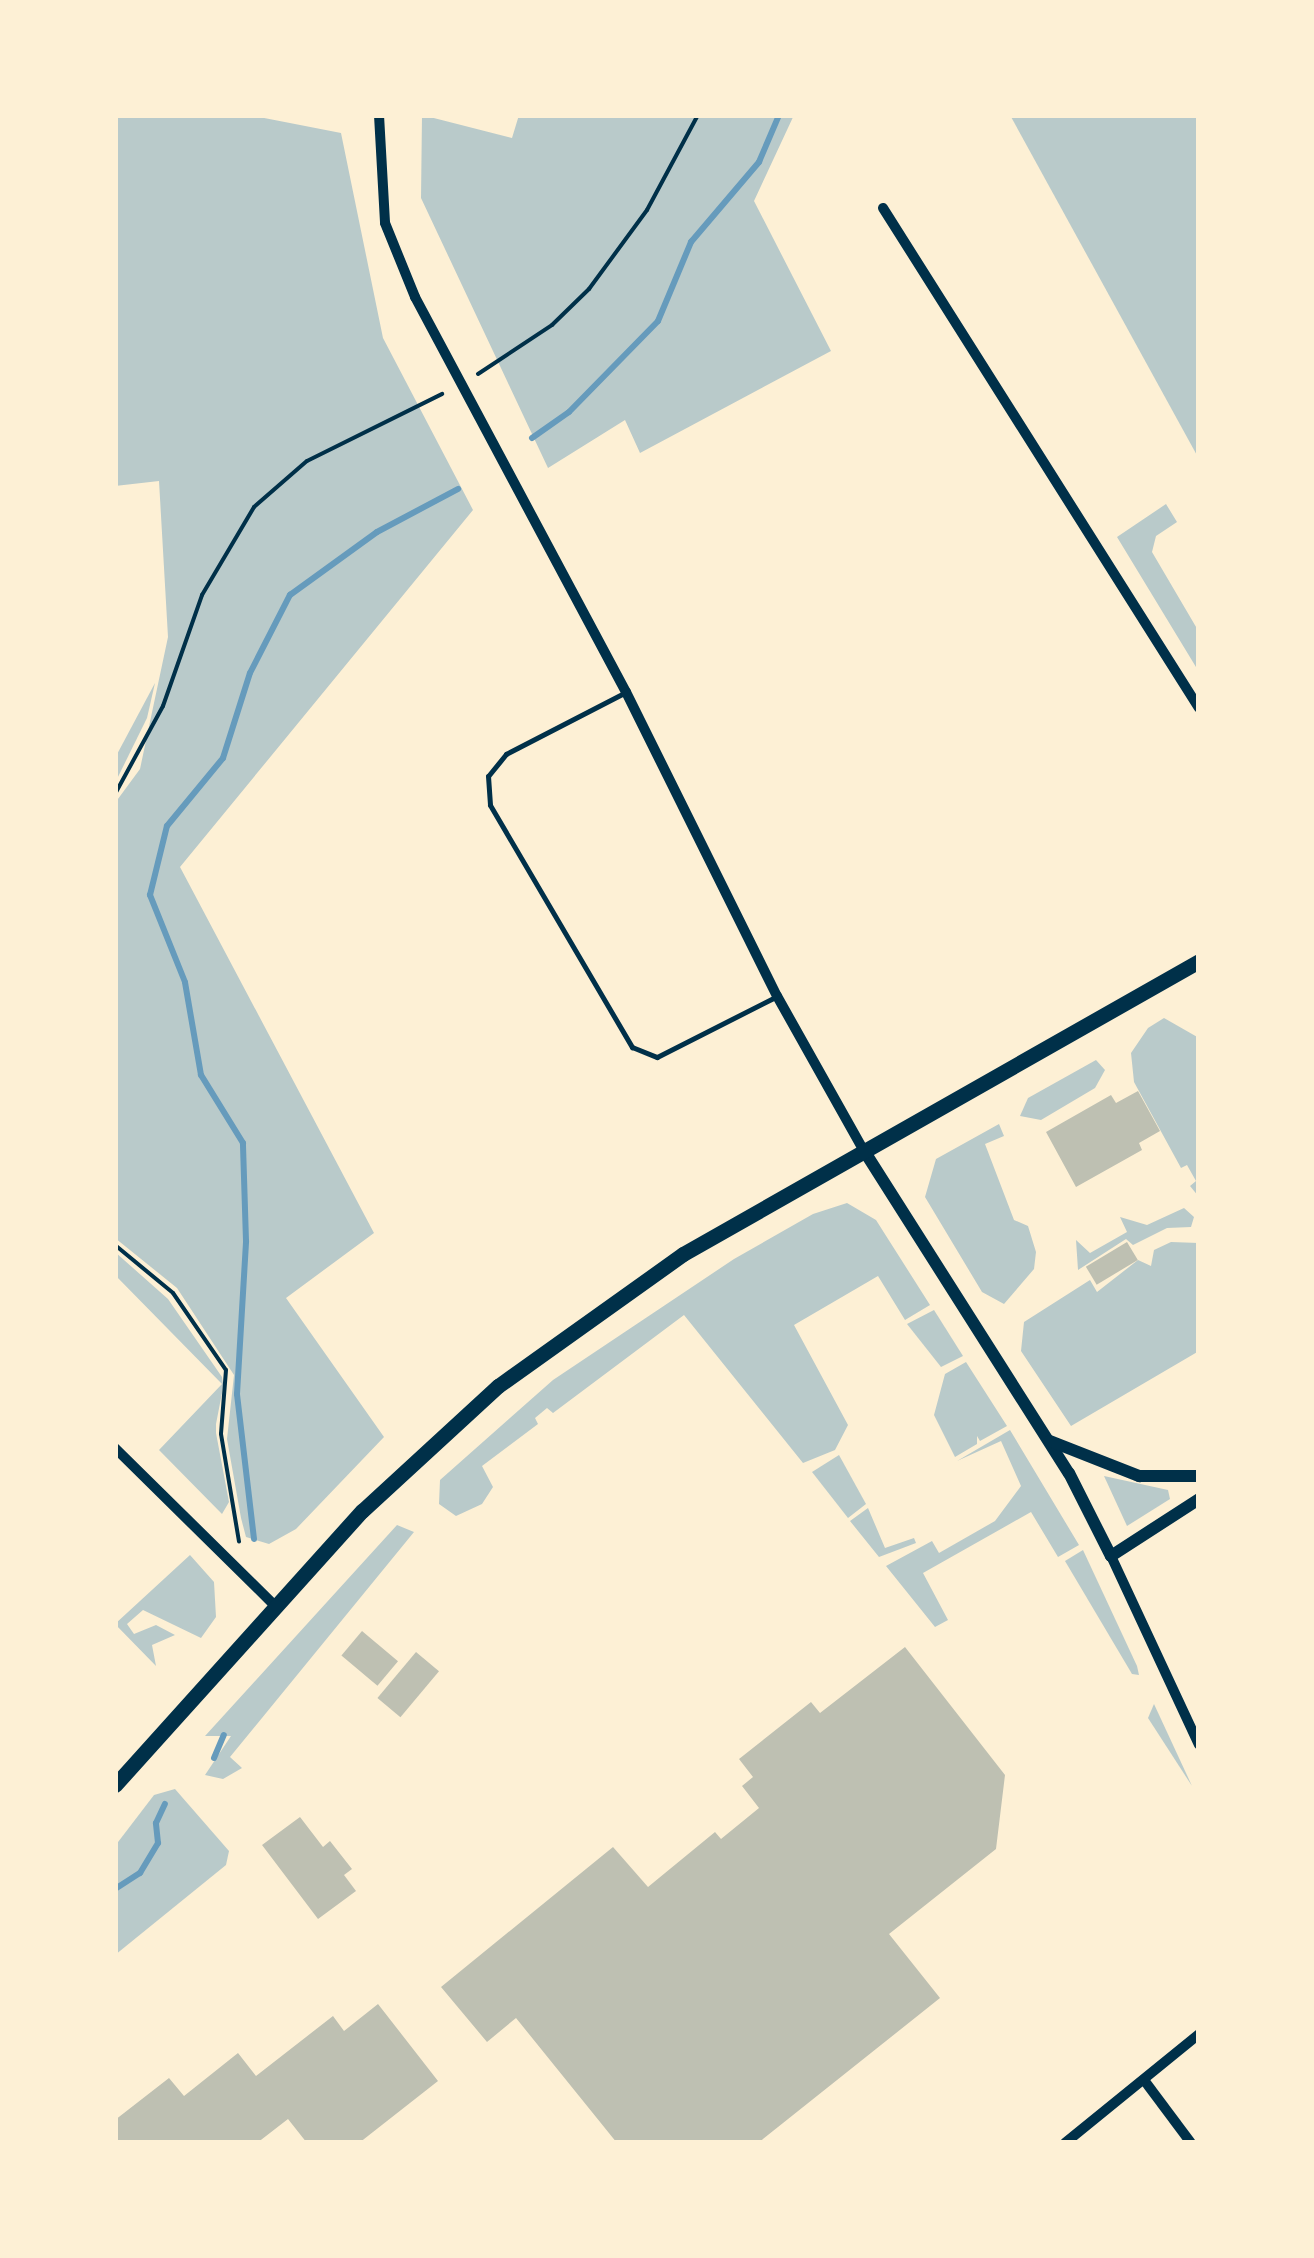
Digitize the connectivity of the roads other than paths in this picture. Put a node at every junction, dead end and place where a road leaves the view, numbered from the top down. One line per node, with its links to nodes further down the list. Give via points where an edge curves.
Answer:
1 (378, 115): 3 (street, via 379,191 396,258)
2 (883, 208): 4 (street)
3 (626, 692): 6 (street); 6 (lane, via 506,754 488,776 490,806 632,1047 657,1057)
4 (1199, 708)
5 (1199, 961): 7 (main road)
6 (776, 996): 7 (street)
7 (863, 1150): 8 (street); 13 (main road, via 683,1254 498,1386 414,1458)
8 (1047, 1439): 10 (street, via 1120,1472 1174,1480); 12 (street)
9 (115, 1448): 13 (street)
10 (1199, 1476)
11 (1199, 1499): 12 (street)
12 (1111, 1556): 14 (street)
13 (274, 1606): 15 (main road)
14 (1199, 1745)
15 (118, 1776)
16 (1199, 2034): 17 (street)
17 (1144, 2080): 18 (street); 19 (street)
18 (1066, 2143)
19 (1192, 2143)

